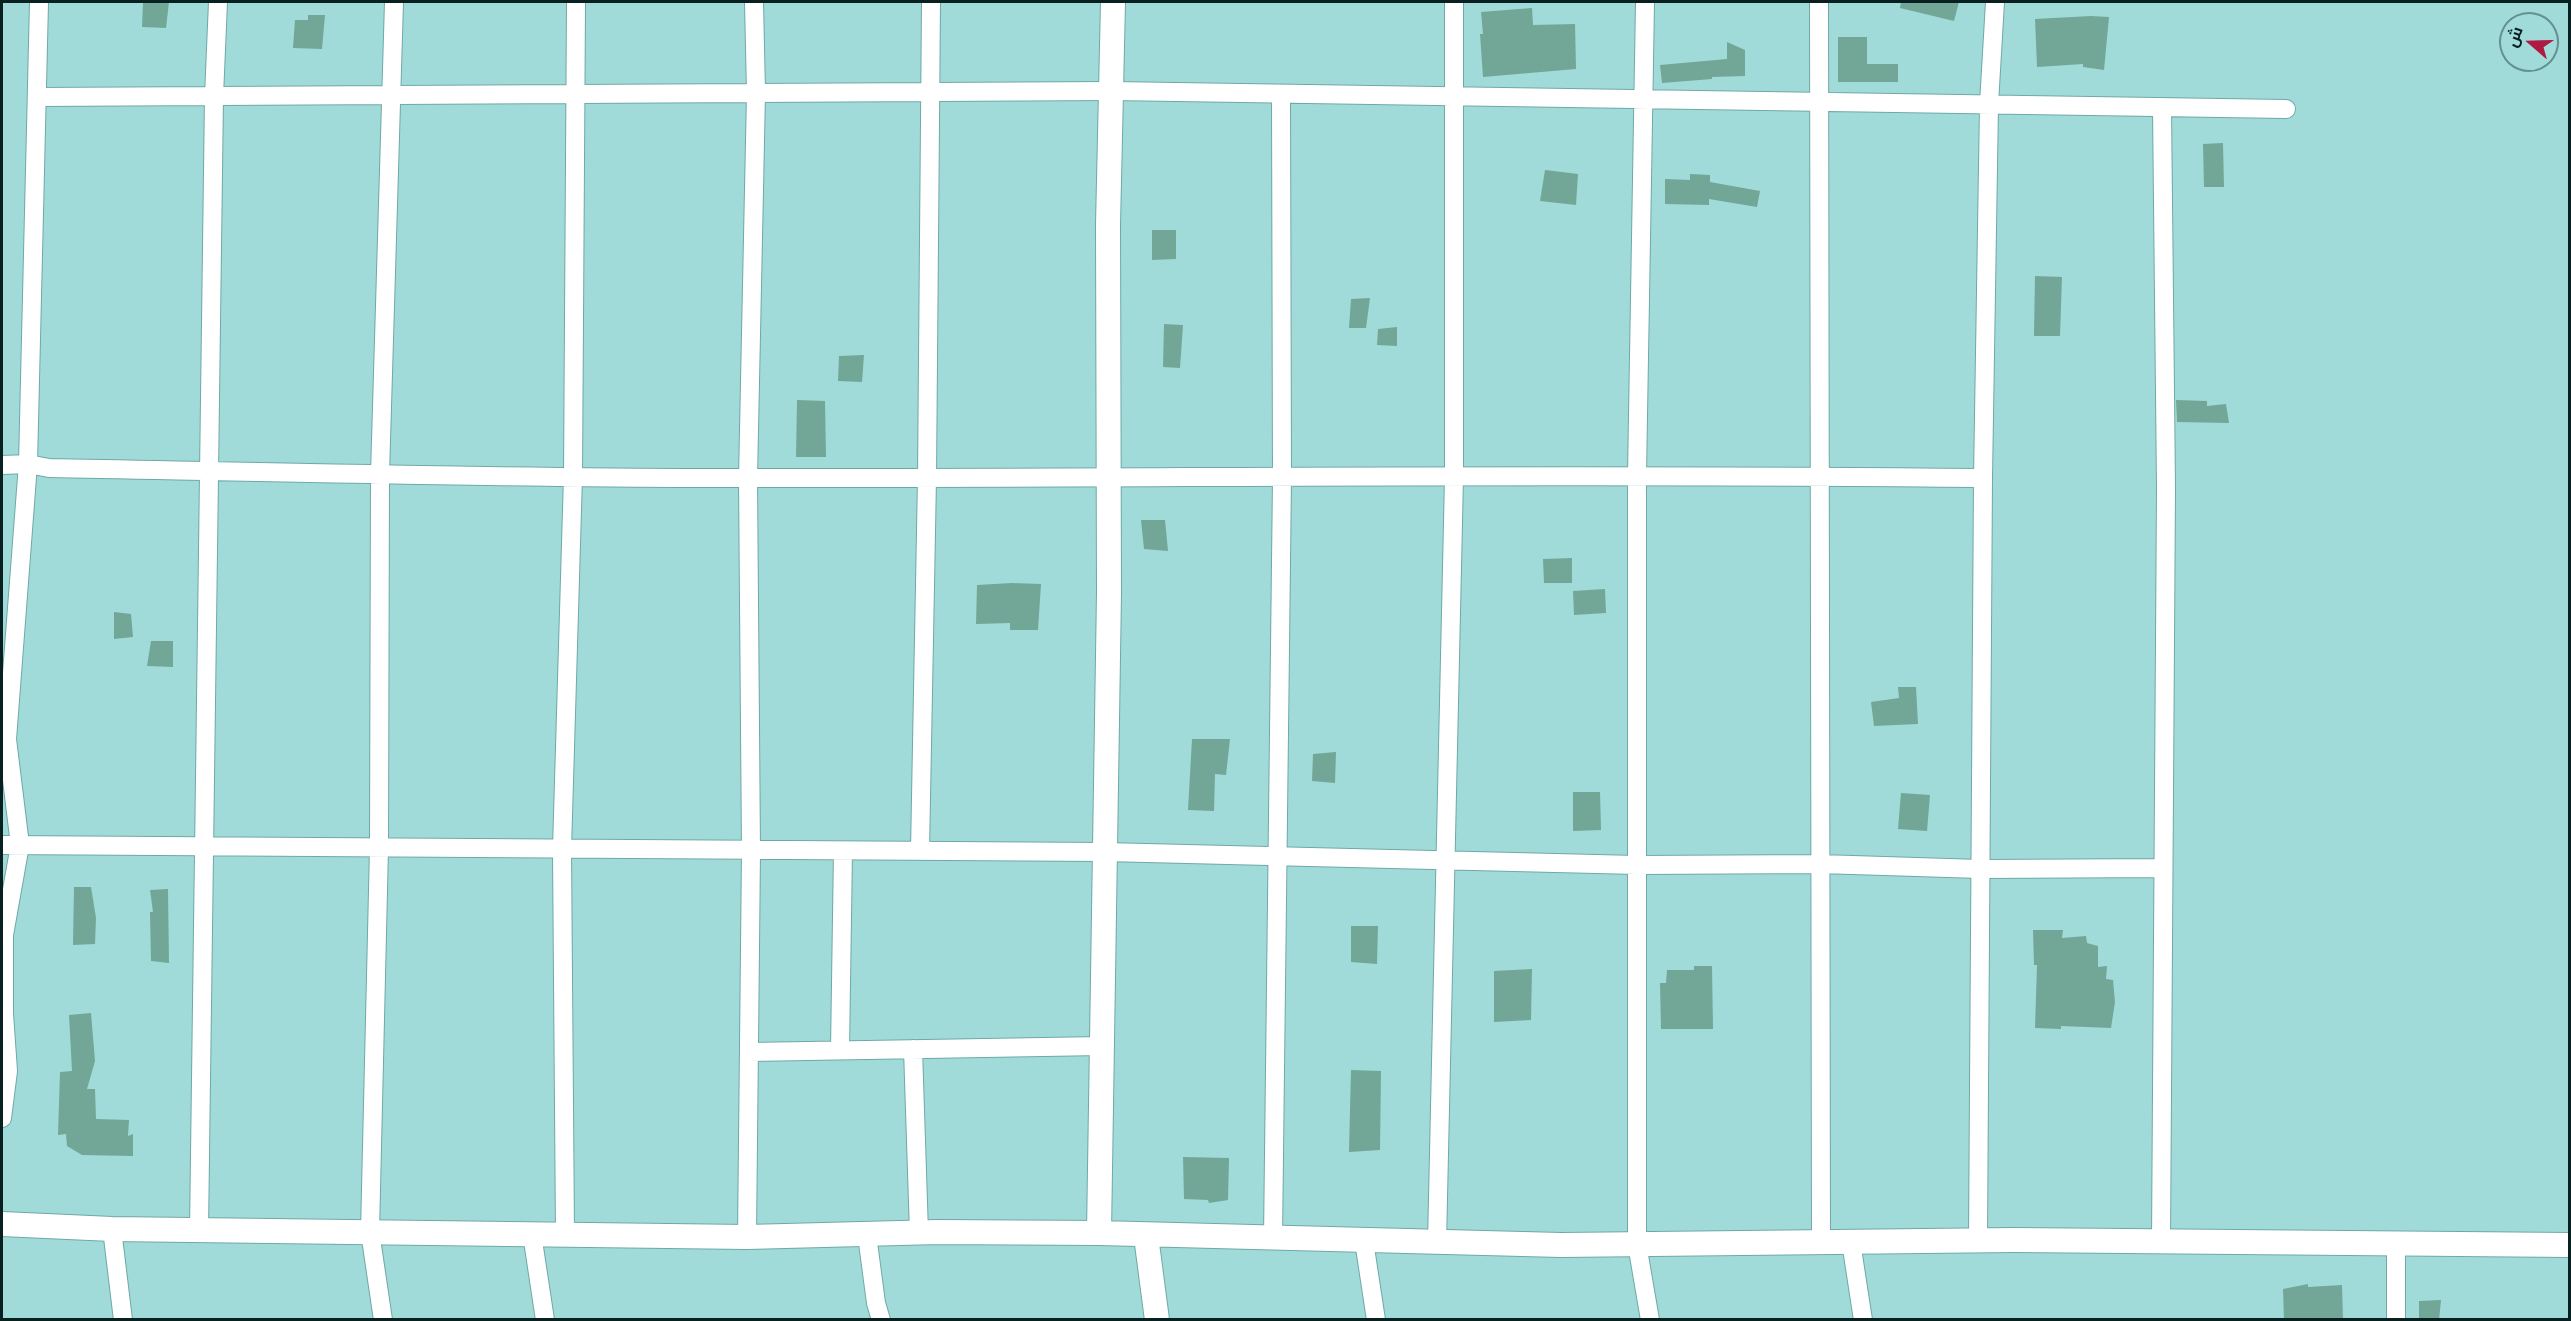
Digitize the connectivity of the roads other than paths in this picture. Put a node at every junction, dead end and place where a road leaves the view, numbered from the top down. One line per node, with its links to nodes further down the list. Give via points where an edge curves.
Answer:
1 (39, 2): 20 (street)
2 (218, 2): 18 (street)
3 (394, 2): 17 (street)
4 (576, 2): 15 (street)
5 (754, 2): 14 (street)
6 (931, 2): 13 (street)
7 (1113, 2): 12 (street)
8 (1454, 2): 19 (street)
9 (1645, 2): 21 (street)
10 (1819, 2): 22 (street)
11 (1995, 2): 23 (street)
12 (1111, 91): 13 (street); 16 (street); 36 (street)
13 (931, 92): 14 (street); 35 (street)
14 (756, 93): 15 (street); 34 (street)
15 (576, 94): 17 (street); 30 (street)
16 (1281, 94): 19 (street); 37 (street)
17 (390, 95): 18 (street); 29 (street)
18 (214, 96): 20 (street); 28 (street)
19 (1455, 96): 21 (street); 33 (street)
20 (37, 97): 26 (street)
21 (1645, 99): 22 (street); 31 (street)
22 (1818, 102): 23 (street); 32 (street)
23 (1989, 104): 24 (street); 38 (street)
24 (2162, 107): 25 (street); 51 (street, via 2166,489)
25 (2286, 109)
26 (28, 464): 27 (street); 28 (street, via 49,468); 39 (street, via 7,739)
27 (2, 465)
28 (210, 471): 29 (street); 40 (street)
29 (380, 474): 30 (street); 41 (street)
30 (573, 476): 34 (street); 42 (street)
31 (1637, 476): 32 (street); 33 (street); 50 (street)
32 (1820, 476): 38 (street); 49 (street)
33 (1454, 477): 37 (street); 48 (street)
34 (748, 478): 35 (street); 43 (street)
35 (927, 478): 36 (street); 45 (street)
36 (1108, 478): 37 (street); 46 (street)
37 (1282, 478): 47 (street)
38 (1983, 478): 52 (street)
39 (10, 845): 40 (street); 57 (street, via 3,1014 8,1071)
40 (204, 847): 41 (street); 60 (street)
41 (379, 848): 42 (street); 61 (street)
42 (562, 849): 43 (street); 65 (street)
43 (751, 850): 44 (street); 56 (street)
44 (843, 851): 45 (street); 55 (street)
45 (920, 851): 46 (street)
46 (1105, 852): 47 (street); 53 (street)
47 (1277, 855): 48 (street); 69 (street)
48 (1445, 861): 50 (street); 75 (street)
49 (1820, 864): 50 (street); 52 (street); 73 (street)
50 (1637, 866): 76 (street)
51 (2163, 868): 52 (street); 72 (street)
52 (1980, 869): 70 (street)
53 (1102, 1046): 54 (street); 63 (street)
54 (913, 1049): 55 (street); 62 (street)
55 (840, 1050): 56 (street)
56 (749, 1052): 68 (street)
57 (2, 1118)
58 (2, 1224): 59 (street)
59 (112, 1229): 60 (street); 79 (street)
60 (199, 1230): 61 (street)
61 (370, 1232): 64 (street); 80 (street)
62 (919, 1233): 63 (street); 66 (street)
63 (1099, 1233): 67 (street)
64 (532, 1234): 65 (street); 81 (street)
65 (565, 1235): 68 (street)
66 (867, 1235): 68 (street); 82 (street)
67 (1146, 1236): 69 (street); 83 (street)
68 (747, 1237)
69 (1273, 1239): 71 (street)
70 (1978, 1240): 72 (street); 74 (street)
71 (1364, 1241): 75 (street); 84 (street)
72 (2161, 1241): 77 (street)
73 (1821, 1242): 74 (street); 76 (street)
74 (1851, 1242): 86 (street)
75 (1437, 1243): 76 (street)
76 (1637, 1244): 85 (street)
77 (2396, 1244): 78 (street); 87 (street)
78 (2570, 1245)
79 (123, 1320)
80 (383, 1320)
81 (545, 1320)
82 (881, 1320)
83 (1157, 1320)
84 (1376, 1320)
85 (1650, 1320)
86 (1863, 1320)
87 (2396, 1320)

